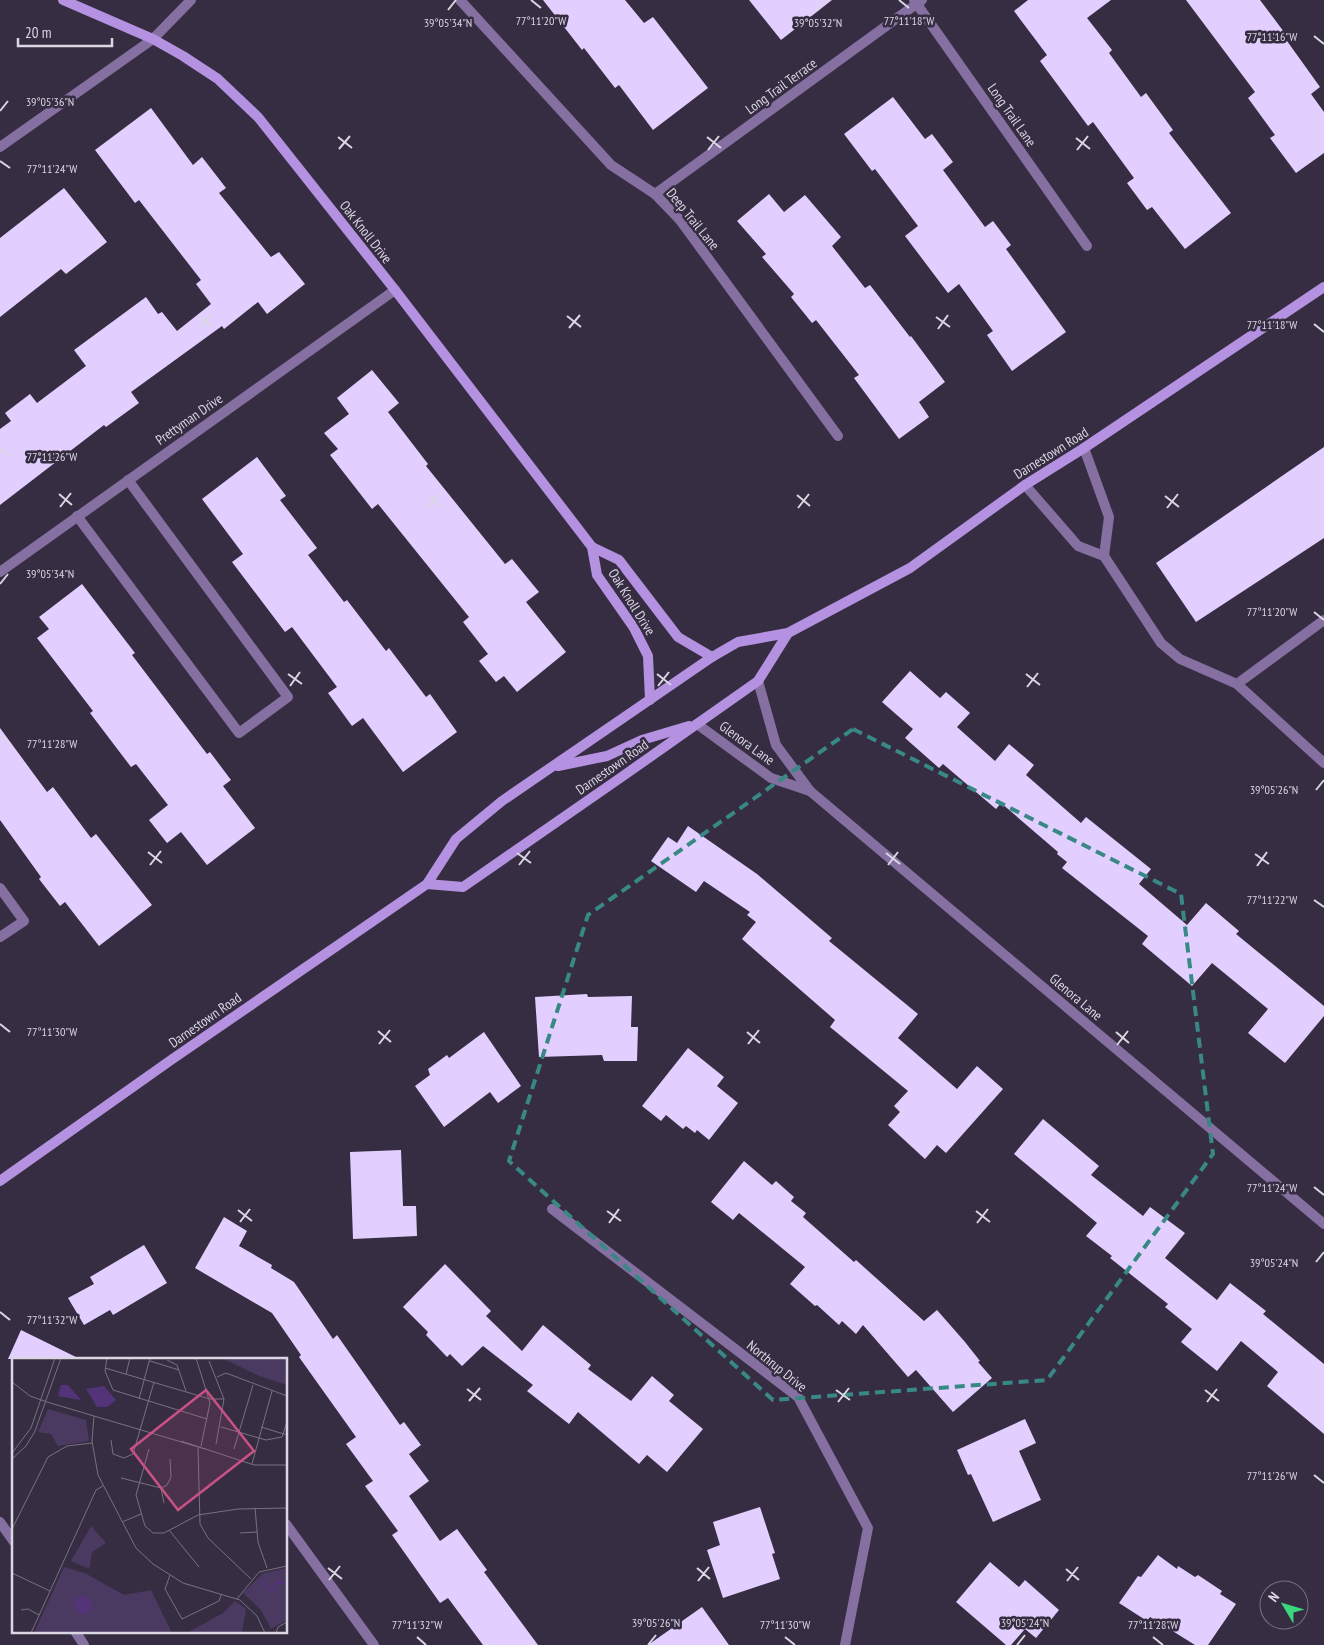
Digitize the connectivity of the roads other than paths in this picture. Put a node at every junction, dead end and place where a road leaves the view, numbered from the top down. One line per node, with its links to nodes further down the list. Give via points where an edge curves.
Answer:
1 (63, 0): 5 (main road, Oak Knoll Drive)
2 (191, 0): 5 (street)
3 (460, 0): 7 (street, Deep Trail Lane, via 611,165)
4 (918, 1): 7 (street, Long Trail Terrace); 8 (street, Long Trail Lane)
5 (153, 39): 6 (street); 10 (main road, Oak Knoll Drive, via 218,79 258,117)
6 (0, 146)
7 (656, 194): 11 (street, Deep Trail Lane, via 680,220)
8 (1087, 246)
9 (1324, 287): 12 (main road, Darnestown Road)
10 (395, 290): 13 (street, Prettyman Drive); 16 (main road, Oak Knoll Drive)
11 (838, 436)
12 (1084, 448): 14 (main road, Darnestown Road); 17 (street, via 1109,517)
13 (128, 480): 15 (street, Prettyman Drive); 15 (street, via 288,697 239,733)
14 (1025, 485): 17 (street, via 1078,546); 20 (main road, Darnestown Road, via 910,568)
15 (77, 516): 18 (street, Prettyman Drive)
16 (592, 547): 21 (main road, Oak Knoll Drive, via 618,560 678,637); 24 (main road, Oak Knoll Drive, via 597,575 634,628 648,656)
17 (1104, 556): 23 (street, via 1161,643 1180,659)
18 (0, 572)
19 (1324, 620): 23 (street)
20 (788, 633): 21 (main road, Darnestown Road, via 738,642); 22 (main road, Darnestown Road)
21 (712, 658): 24 (main road, Darnestown Road)
22 (758, 681): 25 (main road, Darnestown Road); 28 (street, Glenora Lane, via 776,745)
23 (1237, 684): 26 (street)
24 (650, 700): 27 (main road, Darnestown Road)
25 (697, 724): 27 (main road, via 642,740 607,756); 28 (street, Glenora Lane, via 771,778); 29 (main road, Darnestown Road, via 463,887)
26 (1324, 763)
27 (554, 766): 29 (main road, Darnestown Road, via 502,801 456,839)
28 (810, 790): 34 (street, Glenora Lane)
29 (427, 884): 32 (main road, Darnestown Road)
30 (0, 888): 31 (street, via 24,921)
31 (0, 937)
32 (0, 1181)
33 (552, 1209): 41 (street, Northrup Drive, via 798,1397 868,1528)
34 (1324, 1224)
35 (0, 1522): 37 (street)
36 (288, 1527): 40 (street)
37 (12, 1539)
38 (76, 1632): 39 (street)
39 (84, 1645)
40 (374, 1645)
41 (845, 1645)

